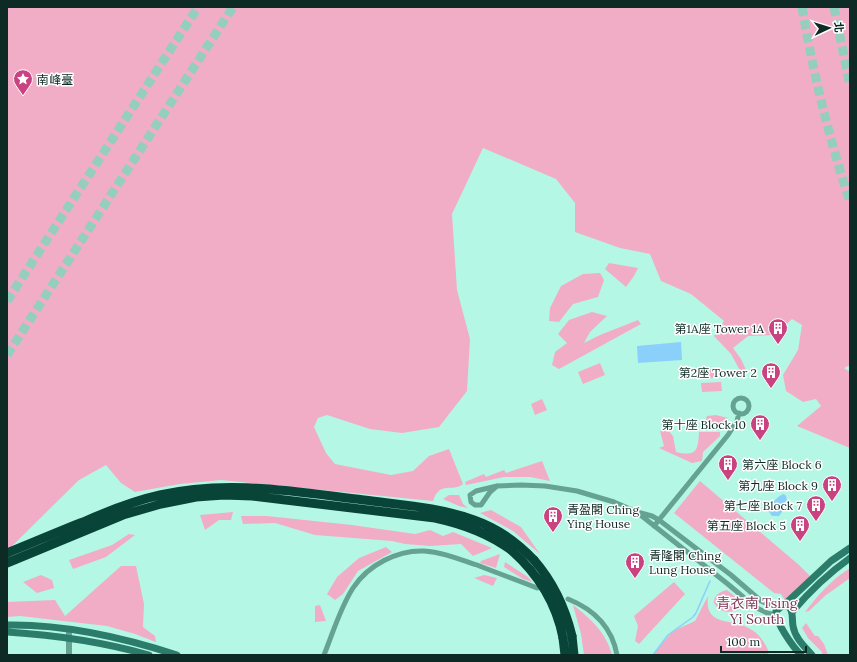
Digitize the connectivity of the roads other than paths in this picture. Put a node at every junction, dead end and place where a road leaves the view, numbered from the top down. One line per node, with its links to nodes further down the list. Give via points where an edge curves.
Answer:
1 (739, 413): 4 (street, via 728,435)
2 (497, 486): 2 (street, via 481,505 471,502 470,496 473,492); 3 (street, via 533,485 577,491)
3 (637, 512): 4 (street); 5 (street)
4 (659, 520): 5 (street); 13 (street, via 761,601 772,606)
5 (654, 526): 15 (street, via 755,607)
6 (54, 539): 8 (highway); 10 (highway); 19 (highway, bridge, via 144,508 177,500 224,496 252,496 420,516 458,524 490,536 511,550 528,566 543,586); 19 (highway, bridge, via 104,513 142,499 214,487 255,488 436,510 485,524 517,543 543,570 557,593 568,621)
7 (850, 548): 13 (main road, via 831,561)
8 (7, 553)
9 (850, 558): 14 (main road, via 810,592)
10 (7, 563)
11 (537, 588): 24 (street, via 448,555 424,551 407,552 373,567 353,587)
12 (568, 599): 27 (street, via 584,606 598,617 612,638)
13 (782, 606): 14 (main road, via 788,606); 15 (main road, via 776,611)
14 (792, 615): 15 (main road, via 786,622); 29 (main road, via 795,633)
15 (777, 618): 28 (main road, via 787,639)
16 (7, 625): 17 (main road)
17 (69, 629): 20 (street); 23 (main road, via 90,631)
18 (7, 632): 20 (main road)
19 (568, 637): 25 (highway); 26 (highway)
20 (69, 638): 21 (street); 22 (main road)
21 (69, 655)
22 (149, 655)
23 (177, 655)
24 (324, 655)
25 (565, 655)
26 (574, 655)
27 (617, 655)
28 (801, 655)
29 (812, 655)

